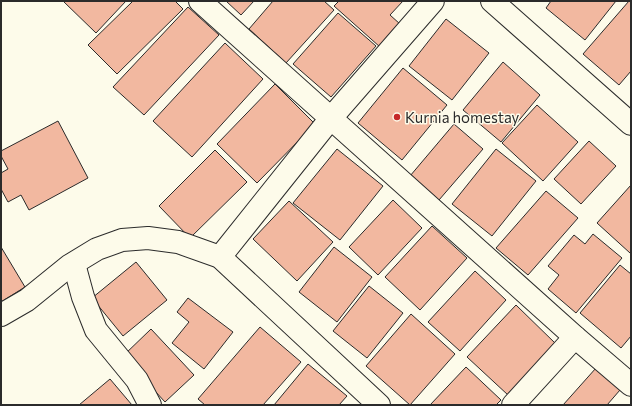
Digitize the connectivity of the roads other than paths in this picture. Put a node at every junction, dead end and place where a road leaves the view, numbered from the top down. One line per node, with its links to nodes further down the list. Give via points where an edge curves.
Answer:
1 (200, 1): 4 (street)
2 (434, 1): 4 (street)
3 (492, 1): 5 (street)
4 (331, 118): 6 (street); 9 (street)
5 (631, 124)
6 (220, 257): 7 (street, via 178,242 148,238 122,240 97,249); 12 (street)
7 (74, 264): 8 (street, via 27,300); 11 (street, via 96,330 137,380)
8 (1, 315)
9 (575, 337): 10 (street); 13 (street)
10 (631, 385)
11 (150, 405)
12 (379, 405)
13 (513, 405)

